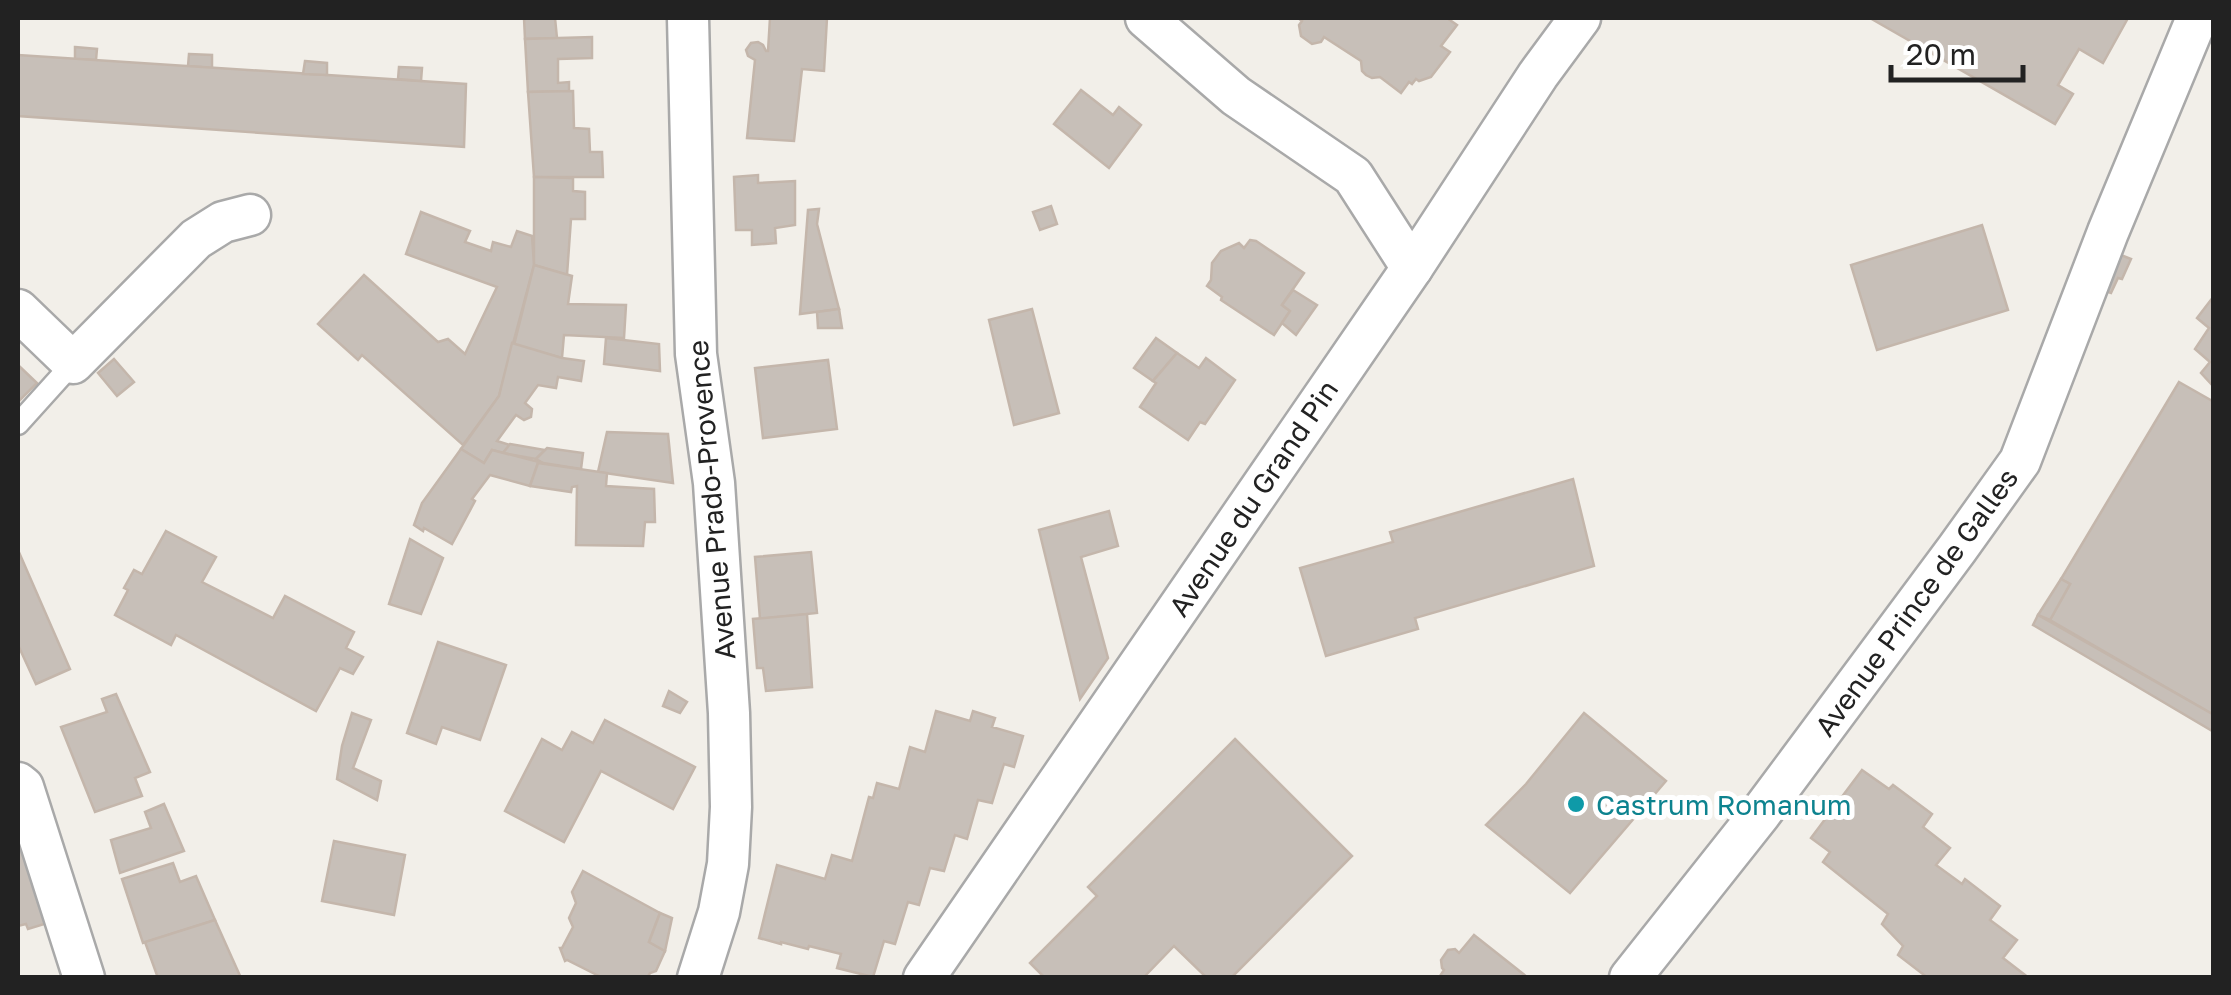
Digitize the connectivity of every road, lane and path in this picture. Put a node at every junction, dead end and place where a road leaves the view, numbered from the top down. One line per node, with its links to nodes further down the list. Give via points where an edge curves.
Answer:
1 (688, 18): 12 (street, Avenue Prado-Provence, via 696,354 714,483 731,807 719,912)
2 (1146, 18): 6 (street, via 1236,96 1353,176)
3 (1580, 18): 6 (street, Avenue du Grand Pin)
4 (2198, 18): 14 (street, Avenue Prince de Galles, via 2020,460 1772,798)
5 (250, 215): 8 (street, via 196,239)
6 (1412, 268): 13 (street, Avenue du Grand Pin)
7 (18, 310): 8 (street)
8 (73, 363): 9 (lane)
9 (18, 424)
10 (18, 783): 11 (street)
11 (84, 978)
12 (698, 978)
13 (924, 978)
14 (1630, 978)

